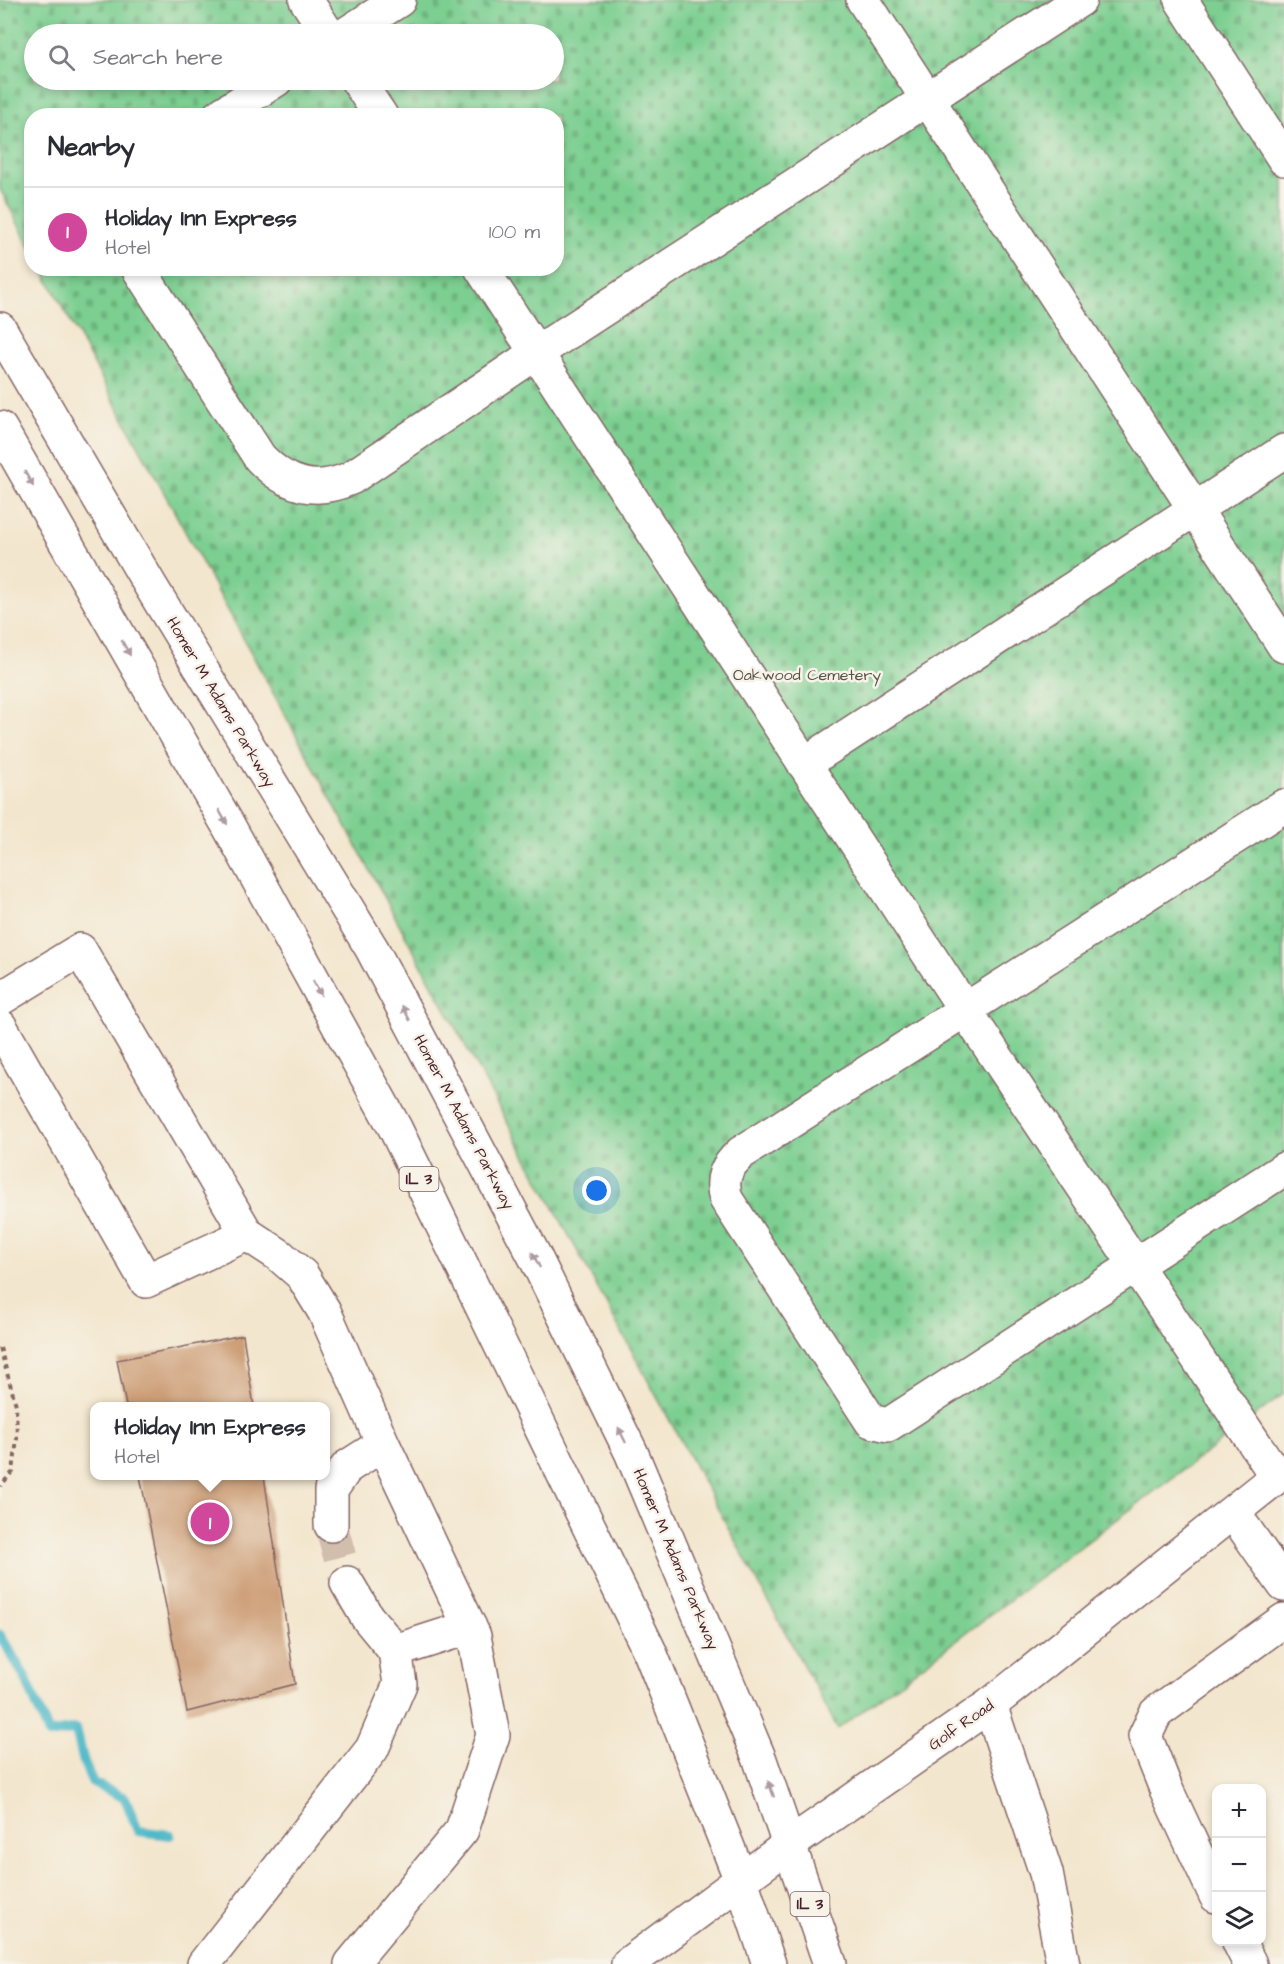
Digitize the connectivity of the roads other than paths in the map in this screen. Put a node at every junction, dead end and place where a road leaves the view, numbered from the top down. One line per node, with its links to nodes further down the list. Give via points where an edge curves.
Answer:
1 (306, 0): 6 (main road)
2 (399, 0): 7 (main road)
3 (863, 0): 10 (main road)
4 (1080, 0): 10 (main road)
5 (1181, 0): 13 (main road)
6 (322, 24)
7 (362, 24)
8 (260, 90): 11 (main road)
9 (364, 90): 12 (main road)
10 (929, 100): 17 (main road); 20 (main road)
11 (232, 108)
12 (376, 108)
13 (1284, 159)
14 (143, 276): 17 (main road, via 260,458 272,471 292,482 314,487 333,486 351,478)
15 (486, 276): 17 (main road)
16 (0, 329): 40 (main road, Homer M Adams Parkway / IL 3, one-way to 16, via 760,1760 631,1452 535,1257 372,949 150,585)
17 (536, 353): 22 (main road)
18 (0, 428): 41 (main road, IL 3, one-way to 41, via 228,825 395,1128 650,1652)
19 (1284, 451): 20 (main road)
20 (1195, 509): 21 (main road); 22 (main road)
21 (1284, 646)
22 (804, 764): 25 (main road)
23 (1284, 806): 25 (main road)
24 (0, 999): 28 (main road, via 80,950)
25 (964, 1010): 29 (main road); 29 (main road, via 741,1153 724,1173 726,1199 871,1420 880,1425 897,1420)
26 (0, 1026): 28 (main road, via 146,1281)
27 (1284, 1168): 29 (main road)
28 (247, 1234): 30 (main road, via 302,1275 324,1311)
29 (1136, 1265): 31 (main road)
30 (383, 1444): 33 (main road, via 347,1467 331,1490); 37 (main road)
31 (1281, 1474): 32 (main road, Golf Road)
32 (1233, 1512): 35 (main road); 39 (main road, Golf Road)
33 (331, 1525)
34 (347, 1583): 38 (main road, via 367,1617)
35 (1284, 1585)
36 (1284, 1620): 42 (main road, via 1156,1713 1146,1736)
37 (470, 1627): 38 (main road); 45 (main road, via 493,1736 462,1830)
38 (395, 1650): 44 (main road, via 400,1684 372,1749)
39 (990, 1705): 40 (main road, Golf Road); 49 (main road, via 1046,1873)
40 (790, 1844): 41 (main road, Golf Road); 48 (main road, Homer M Adams Parkway / IL 3)
41 (741, 1880): 46 (main road, Golf Road); 47 (main road, IL 3)
42 (1214, 1892)
43 (1241, 1946): 50 (main road)
44 (204, 1964)
45 (351, 1964)
46 (628, 1964)
47 (769, 1964)
48 (831, 1964)
49 (1063, 1964)
50 (1250, 1964)

